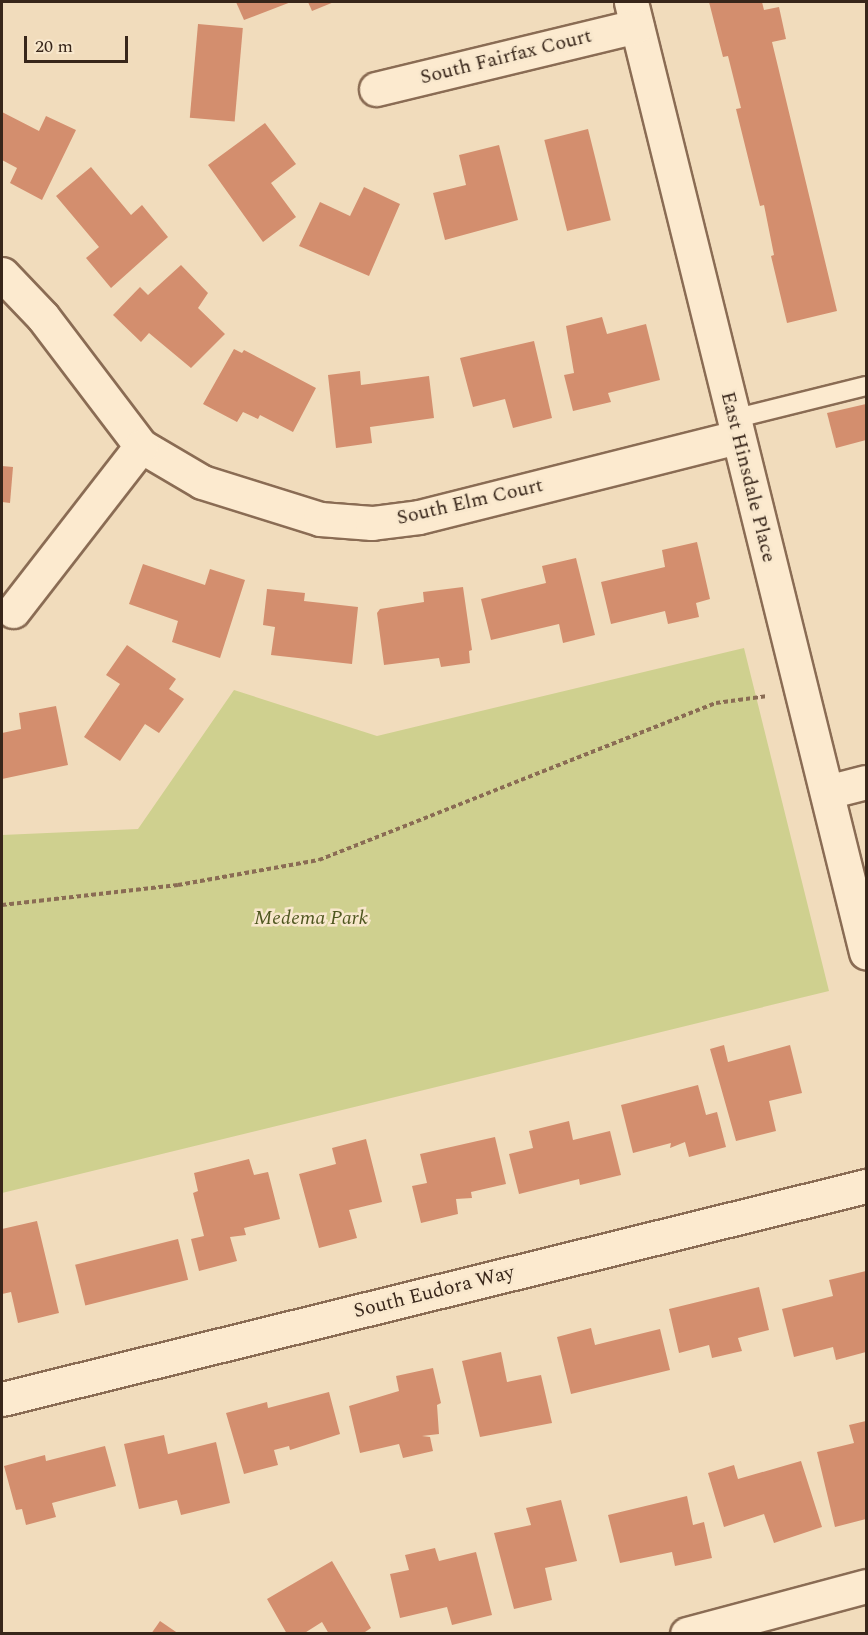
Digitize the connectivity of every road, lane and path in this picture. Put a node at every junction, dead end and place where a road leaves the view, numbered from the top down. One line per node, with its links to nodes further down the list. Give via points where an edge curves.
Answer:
1 (634, 14): 2 (street, South Fairfax Court); 5 (street, East Hinsdale Place)
2 (376, 89)
3 (2, 274): 6 (street, South Elm Court, via 43,317)
4 (867, 386): 5 (lane)
5 (735, 428): 6 (street, South Elm Court, via 419,517 372,523 320,519 273,507 202,482); 8 (street, East Hinsdale Place)
6 (141, 446): 7 (street)
7 (13, 611)
8 (802, 691): 10 (street, East Hinsdale Place); 11 (path, via 716,703 319,860 178,885)
9 (867, 782): 10 (street)
10 (827, 792): 12 (street, East Hinsdale Place)
11 (2, 905)
12 (867, 952)
13 (867, 1186): 14 (street, South Eudora Way)
14 (2, 1399)
15 (867, 1586): 16 (street)
16 (687, 1634)

